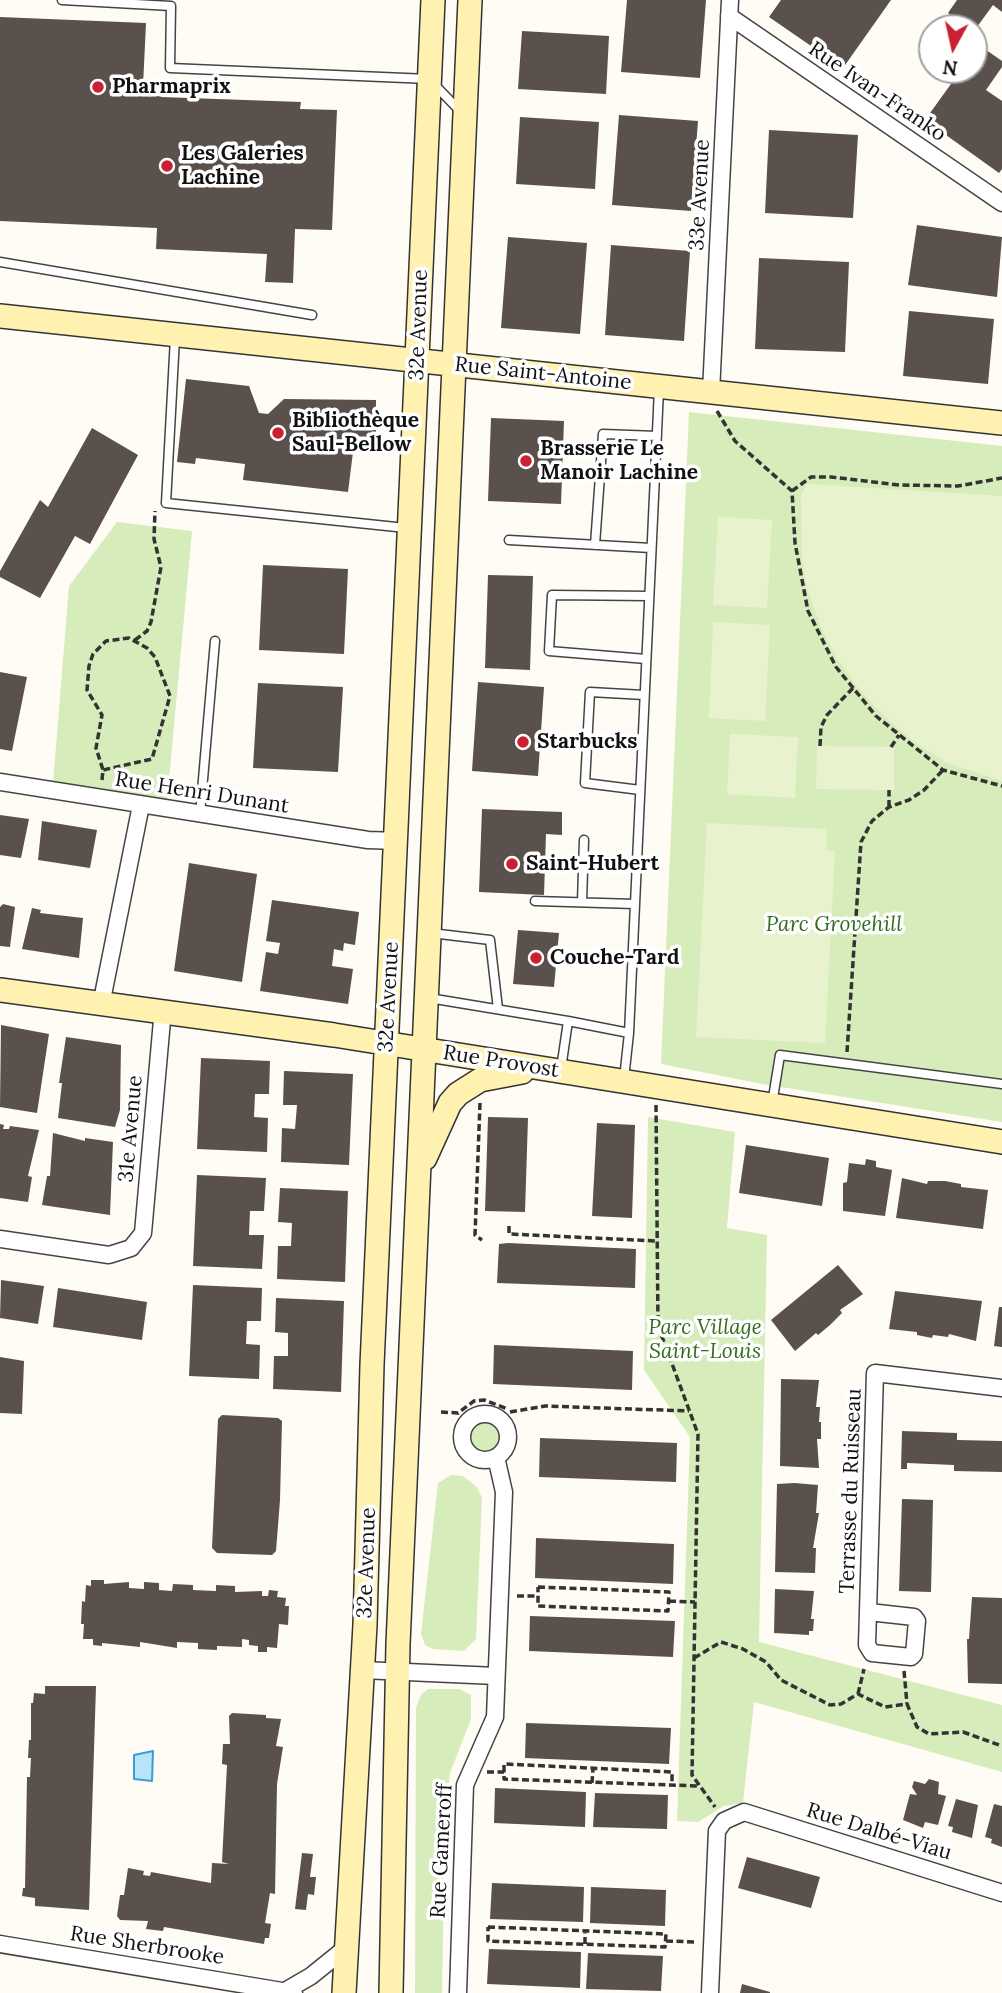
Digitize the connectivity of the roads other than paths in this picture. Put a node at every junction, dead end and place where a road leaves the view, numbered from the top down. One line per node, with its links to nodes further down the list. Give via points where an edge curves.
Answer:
1 (62, 0): 4 (lane)
2 (433, 0): 6 (main road, 32e Avenue)
3 (470, 0): 7 (main road, 32e Avenue)
4 (171, 3): 6 (lane, via 170,68)
5 (729, 8): 8 (street, Rue Ivan-Franko); 16 (street, 33e Avenue)
6 (429, 79): 7 (lane); 13 (main road, 32e Avenue)
7 (465, 116): 14 (main road, 32e Avenue)
8 (1002, 203)
9 (0, 262): 10 (lane)
10 (313, 315)
11 (0, 317): 12 (main road, Rue Saint-Antoine)
12 (176, 335): 13 (main road, Rue Saint-Antoine); 19 (lane, via 166,503)
13 (418, 360): 14 (main road, Rue Saint-Antoine); 19 (main road, 32e Avenue)
14 (455, 364): 15 (main road, Rue Saint-Antoine); 36 (main road, 32e Avenue)
15 (659, 386): 16 (main road, Rue Saint-Antoine); 18 (lane)
16 (714, 402): 17 (main road, Rue Saint-Antoine)
17 (1002, 424)
18 (657, 436): 21 (lane, via 603,434); 22 (lane)
19 (410, 529): 32 (main road, 32e Avenue)
20 (509, 540): 21 (lane)
21 (595, 545): 22 (lane)
22 (651, 548): 23 (lane)
23 (649, 596): 25 (lane); 25 (lane, via 552,594 549,651)
24 (215, 641): 30 (lane)
25 (646, 659): 26 (lane)
26 (645, 695): 28 (lane); 28 (lane, via 590,692 586,783)
27 (0, 782): 29 (street, Rue Henri Dunant)
28 (640, 790): 35 (lane)
29 (141, 804): 30 (street, Rue Henri Dunant); 39 (street)
30 (200, 814): 32 (street, Rue Henri Dunant)
31 (584, 840): 34 (lane)
32 (397, 841): 44 (main road, 32e Avenue)
33 (535, 901): 34 (lane)
34 (582, 902): 35 (lane)
35 (635, 904): 43 (lane)
36 (430, 933): 38 (main road, 32e Avenue); 41 (lane, via 490,940)
37 (0, 990): 39 (main road, Rue Provost)
38 (428, 998): 41 (lane); 45 (main road, 32e Avenue)
39 (101, 1005): 40 (main road, Rue Provost)
40 (163, 1009): 44 (main road, Rue Provost); 52 (street, 31e Avenue, via 143,1233 131,1248 109,1255)
41 (498, 1009): 42 (lane)
42 (568, 1021): 43 (lane); 46 (lane)
43 (629, 1033): 47 (lane)
44 (387, 1044): 45 (main road, Rue Provost); 56 (main road, 32e Avenue)
45 (425, 1050): 46 (main road, Rue Provost); 51 (main road, 32e Avenue)
46 (550, 1070): 47 (main road, Rue Provost); 51 (main road, via 480,1080 458,1094)
47 (623, 1081): 49 (main road, Rue Provost)
48 (1002, 1084): 49 (lane, via 780,1055)
49 (772, 1104): 50 (main road, Rue Provost)
50 (1002, 1142)
51 (421, 1169): 57 (main road, 32e Avenue)
52 (0, 1239)
53 (1002, 1388): 55 (street, Terrasse du Ruisseau, via 876,1373)
54 (496, 1457): 58 (street, Rue Gameroff, via 504,1492)
55 (869, 1612): 55 (street, Terrasse du Ruisseau, via 914,1617 916,1651 911,1657 869,1650)
56 (362, 1670): 57 (street); 61 (main road, 32e Avenue)
57 (398, 1672): 58 (street); 64 (main road, 32e Avenue)
58 (496, 1676): 65 (street, Rue Gameroff, via 493,1724 465,1785)
59 (1002, 1893): 66 (street, Rue Dalbé-Viau, via 744,1812 724,1821 717,1831)
60 (0, 1944): 62 (street, Rue Sherbrooke)
61 (347, 1947): 62 (street, Rue Sherbrooke); 63 (main road, 32e Avenue)
62 (290, 1992)
63 (344, 1993)
64 (391, 1993)
65 (458, 1993)
66 (710, 1993)

